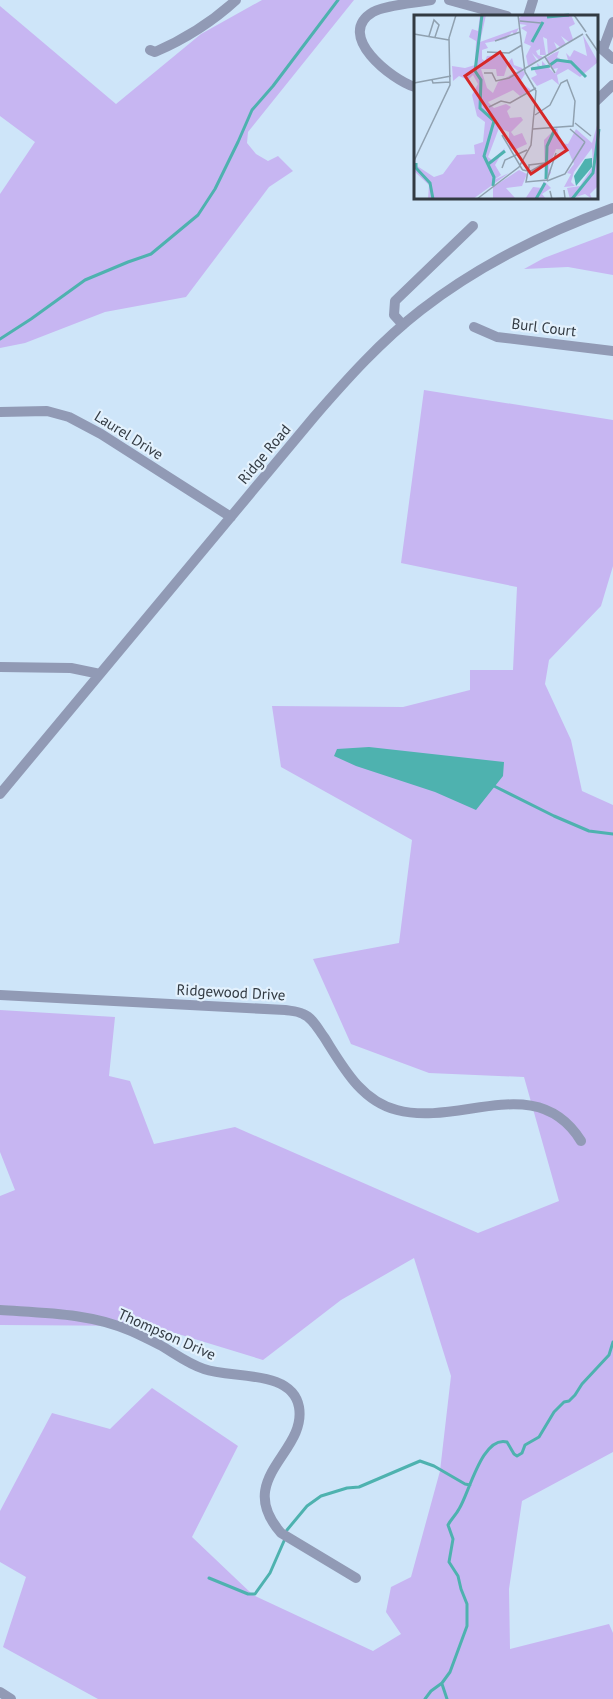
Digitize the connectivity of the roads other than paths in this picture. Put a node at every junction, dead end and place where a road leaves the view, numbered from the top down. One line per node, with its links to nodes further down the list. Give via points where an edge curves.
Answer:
1 (236, 0): 9 (street, via 181,41 155,52)
2 (431, 0): 12 (street, via 375,11 366,17 360,32 362,46 368,53 400,81)
3 (449, 0): 5 (street)
4 (533, 0): 6 (street)
5 (503, 15)
6 (528, 15)
7 (613, 22): 8 (street)
8 (600, 46): 10 (street)
9 (150, 50)
10 (613, 59)
11 (613, 85): 13 (street)
12 (414, 87)
13 (598, 100)
14 (613, 208): 16 (street, Ridge Road, via 507,254 442,294)
15 (472, 226): 16 (street, via 395,301 394,315)
16 (403, 325): 20 (street, Ridge Road, via 348,377)
17 (474, 327): 18 (street, Burl Court, via 497,337)
18 (613, 351)
19 (0, 412): 20 (street, Laurel Drive, via 46,411 69,417)
20 (231, 517): 22 (street, Ridge Road)
21 (0, 667): 22 (street)
22 (100, 674): 23 (street, Ridge Road)
23 (0, 794)
24 (0, 995): 25 (street, Ridgewood Drive, via 300,1012 314,1022 360,1088 386,1107 440,1113 530,1104 566,1122)
25 (581, 1141)
26 (0, 1310): 27 (street, Thompson Drive, via 110,1323 203,1369 285,1386 297,1400 299,1420 293,1438 268,1478 268,1510 281,1533)
27 (356, 1578)
28 (0, 1692): 29 (street)
29 (11, 1699)

